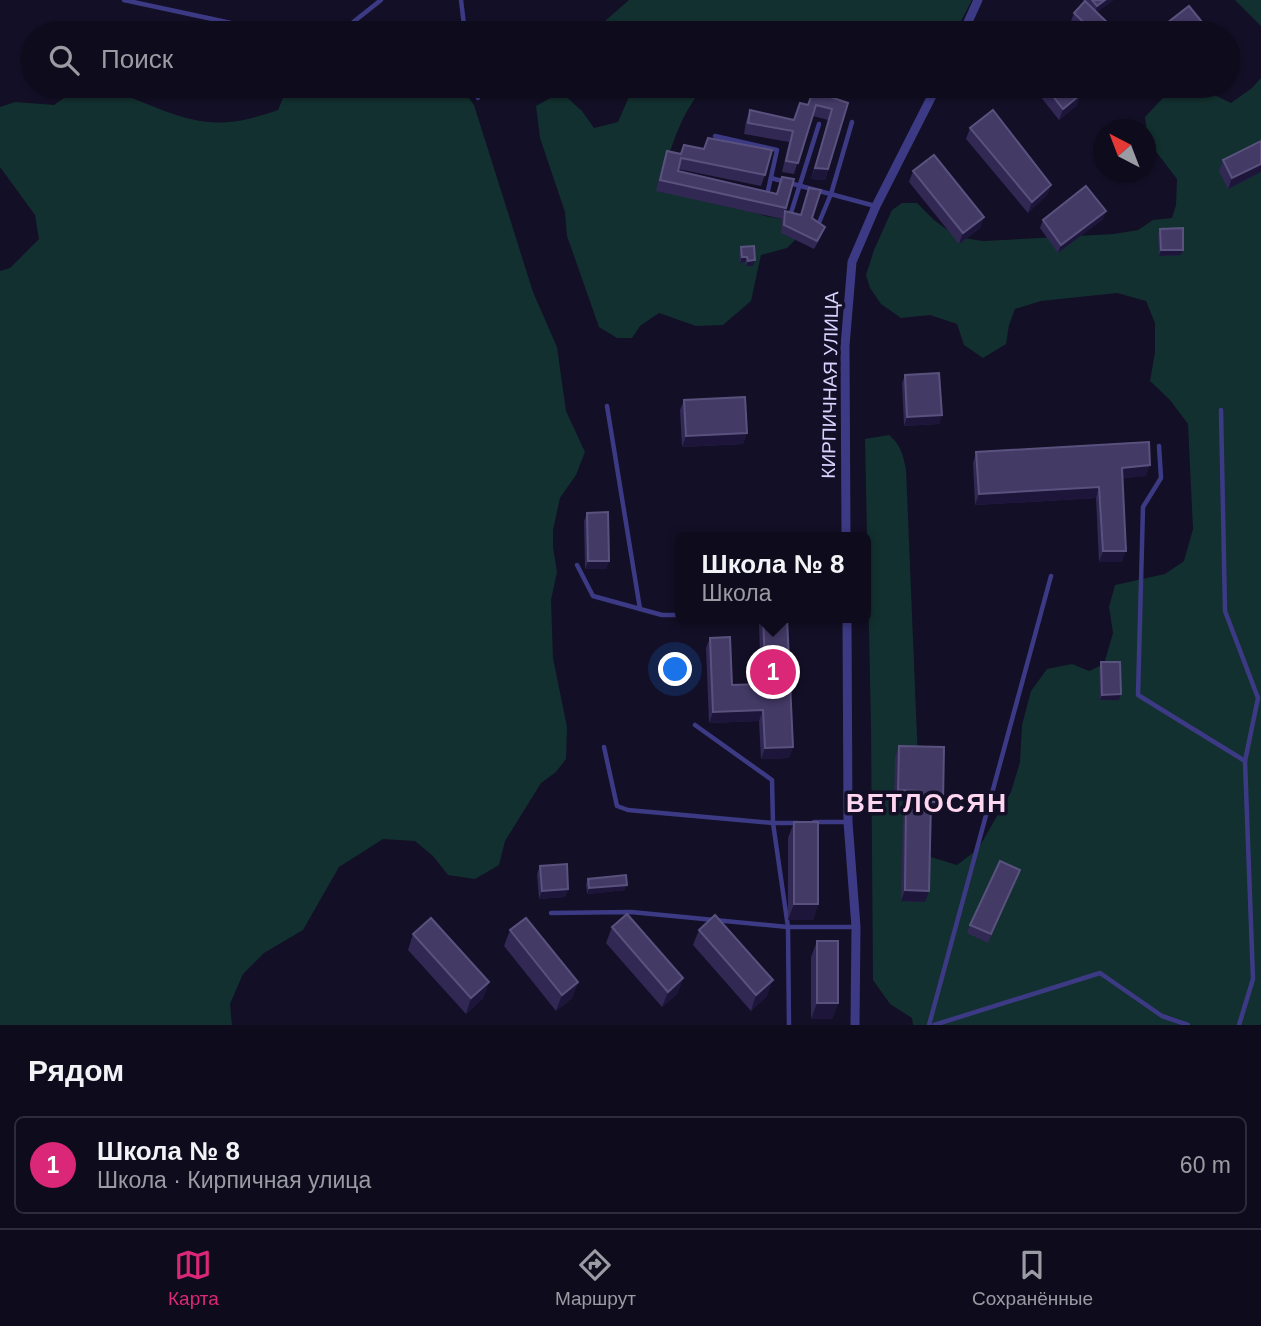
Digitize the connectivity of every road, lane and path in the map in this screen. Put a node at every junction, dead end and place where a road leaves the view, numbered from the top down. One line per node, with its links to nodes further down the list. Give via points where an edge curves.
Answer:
1 (124, 0): 5 (lane)
2 (381, 0): 6 (lane)
3 (461, 0): 7 (lane)
4 (978, 0): 8 (street)
5 (222, 21)
6 (355, 21)
7 (464, 21)
8 (968, 21)
9 (931, 98): 17 (street, КИРПИЧНАЯ УЛИЦА)
10 (852, 122): 16 (lane)
11 (819, 124): 14 (lane)
12 (715, 136): 13 (lane, via 777,150)
13 (771, 178): 14 (lane); 15 (lane, via 767,195)
14 (800, 186): 16 (lane); 18 (lane)
15 (755, 192)
16 (831, 194): 17 (lane); 19 (lane)
17 (876, 206): 23 (street, КИРПИЧНАЯ УЛИЦА, via 852,262 845,346)
18 (790, 216)
19 (818, 225)
20 (607, 406): 26 (lane)
21 (1221, 410): 31 (lane, via 1226,611 1258,698)
22 (1159, 446): 31 (lane, via 1161,478 1143,507 1138,695)
23 (846, 532)
24 (577, 565): 26 (lane, via 593,596)
25 (1051, 576): 39 (lane)
26 (640, 609): 27 (lane)
27 (675, 615)
28 (847, 623): 32 (street)
29 (695, 725): 33 (lane, via 772,780)
30 (604, 747): 33 (lane, via 617,806)
31 (1245, 761): 41 (lane, via 1253,979)
32 (848, 821): 33 (lane); 36 (street)
33 (774, 823): 35 (lane)
34 (551, 913): 35 (lane, via 631,912)
35 (788, 927): 36 (lane); 37 (lane)
36 (856, 927): 38 (street)
37 (789, 1025)
38 (855, 1025)
39 (931, 1025): 40 (lane, via 1100,973 1161,1016)
40 (1188, 1025)
41 (1239, 1025)

